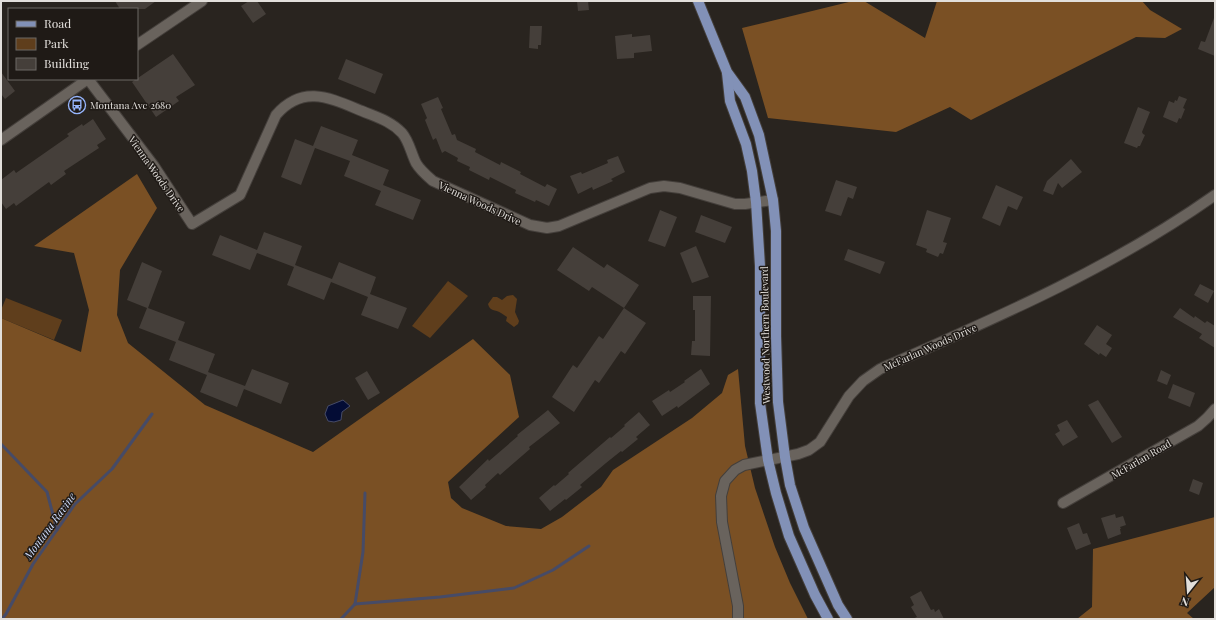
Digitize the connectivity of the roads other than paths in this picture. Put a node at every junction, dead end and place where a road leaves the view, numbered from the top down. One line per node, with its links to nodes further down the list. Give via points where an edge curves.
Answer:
1 (202, 1): 3 (street)
2 (698, 1): 4 (main road, Westwood Northern Boulevard)
3 (138, 45)
4 (727, 72): 9 (main road, Westwood Northern Boulevard, via 745,97 759,135); 10 (main road, Westwood Northern Boulevard, via 730,101 746,144)
5 (87, 80): 7 (street)
6 (89, 80): 10 (street, Vienna Woods Drive, via 154,166 192,224 240,195 276,115 291,102 313,95 332,98 389,122 403,134 416,162 433,181 530,226 559,226 650,188 664,186 735,204)
7 (1, 140)
8 (1215, 195): 12 (street, McFarlan Woods Drive, via 1146,240 1082,276 880,369 863,381 849,396 820,442 809,450)
9 (773, 200): 10 (street, Vienna Woods Drive); 12 (main road, Westwood Northern Boulevard, via 776,231 778,402)
10 (756, 202): 13 (main road, Westwood Northern Boulevard, via 760,266 760,403)
11 (1215, 409): 14 (street, McFarlan Road, via 1198,426)
12 (785, 457): 13 (street, McFarlan Woods Drive); 17 (main road, Westwood Northern Boulevard, via 790,485 804,528 838,605)
13 (768, 460): 15 (street, McFarlan Woods Drive, via 744,465 735,470 725,481 720,496); 16 (main road, Westwood Northern Boulevard, via 789,536 814,595)
14 (1063, 504)
15 (738, 619)
16 (828, 619)
17 (847, 619)

